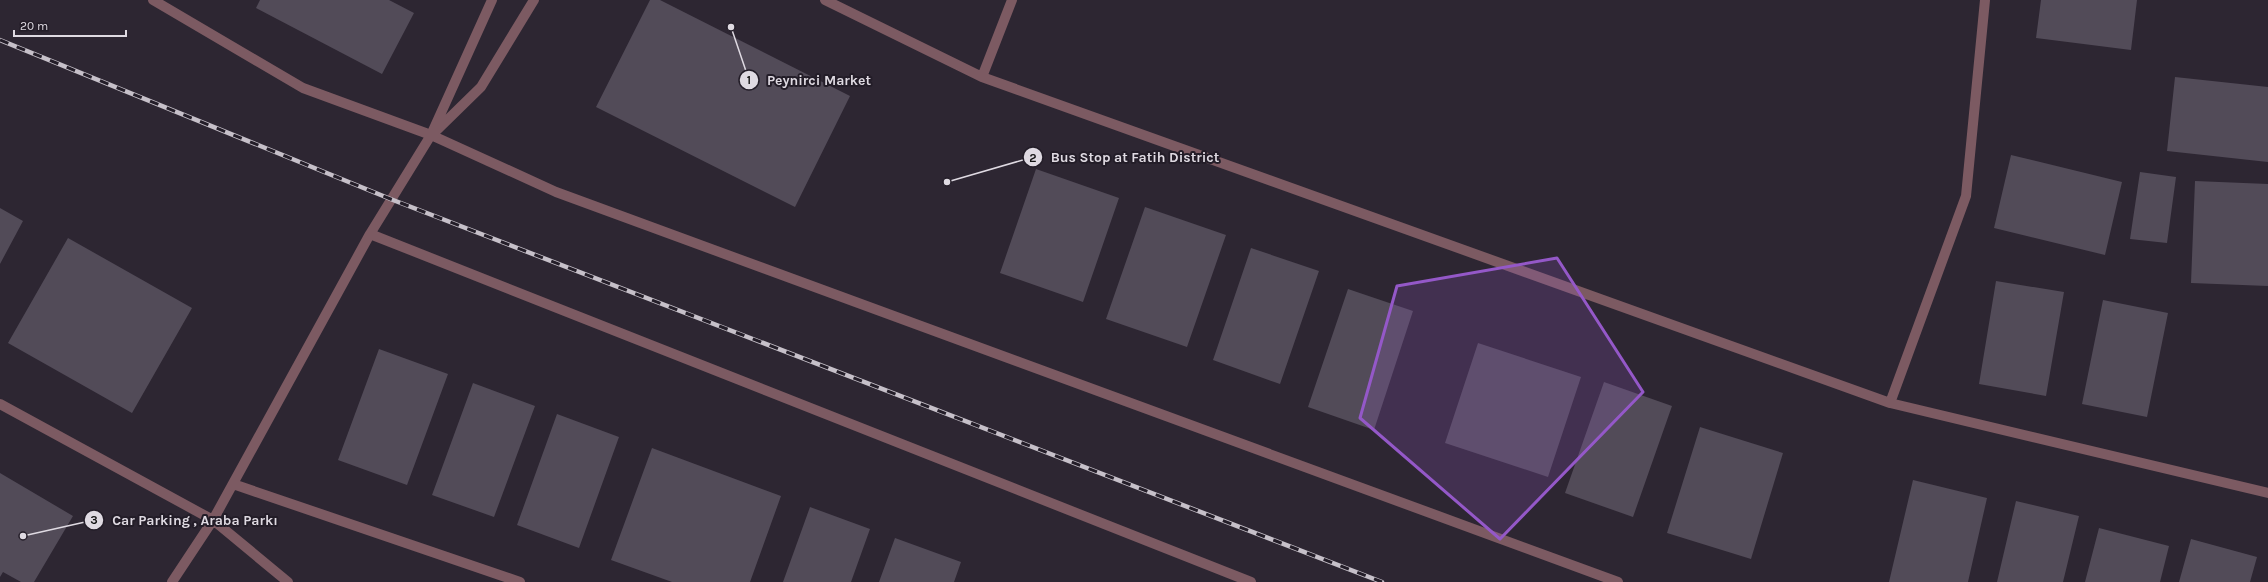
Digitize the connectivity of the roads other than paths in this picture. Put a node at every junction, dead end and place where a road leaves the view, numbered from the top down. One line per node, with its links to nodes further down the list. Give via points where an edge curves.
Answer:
1 (153, 0): 8 (street, via 303,88)
2 (492, 0): 8 (street)
3 (534, 0): 8 (street, via 481,87)
4 (825, 0): 7 (street)
5 (1012, 0): 7 (street)
6 (1985, 0): 10 (street, via 1966,196)
7 (982, 77): 10 (street)
8 (431, 135): 9 (street); 19 (street, via 556,192)
9 (370, 234): 12 (street); 18 (street)
10 (1890, 403): 13 (street)
11 (0, 404): 14 (street)
12 (233, 484): 14 (street); 17 (street)
13 (2268, 493)
14 (213, 520): 15 (street); 16 (street)
15 (172, 582)
16 (288, 582)
17 (520, 582)
18 (1251, 582)
19 (1618, 582)

